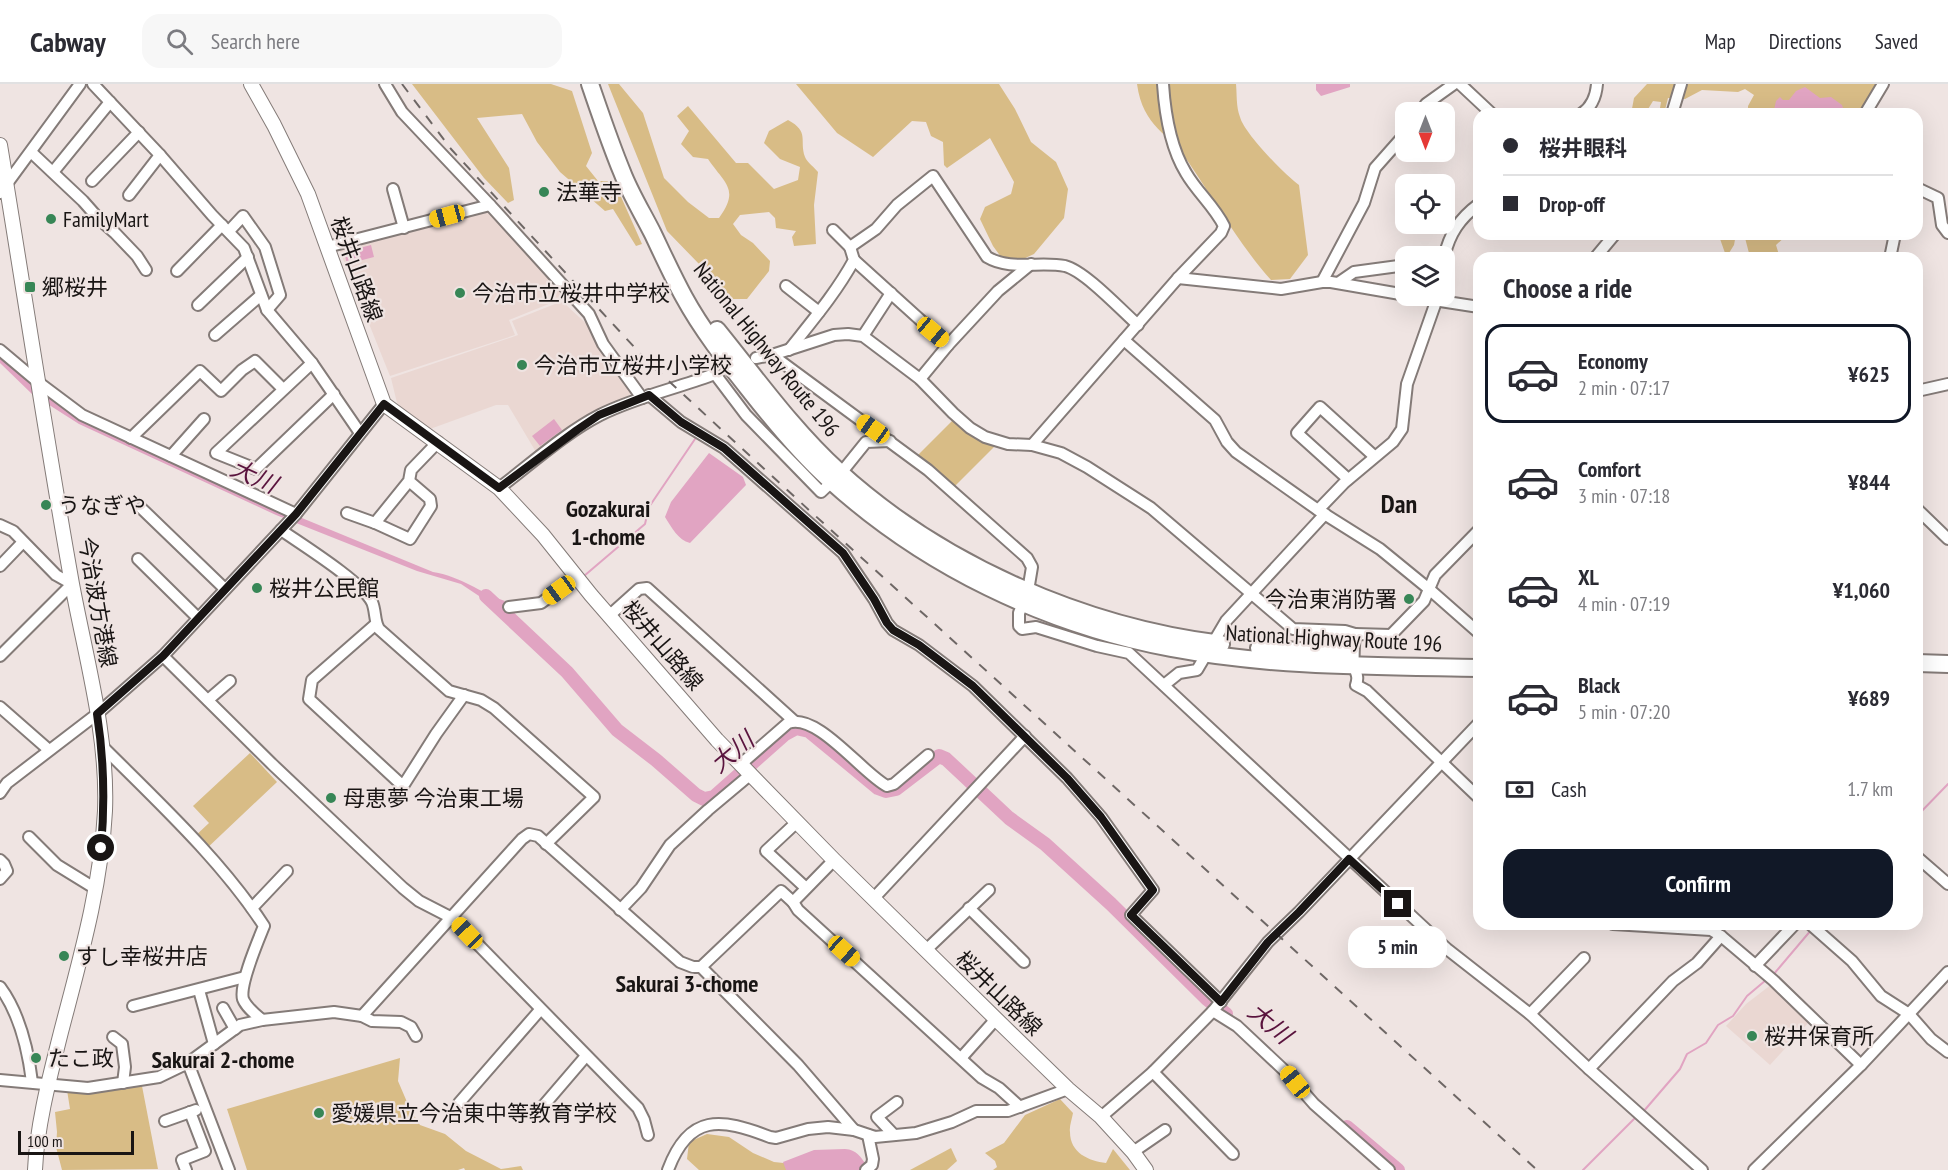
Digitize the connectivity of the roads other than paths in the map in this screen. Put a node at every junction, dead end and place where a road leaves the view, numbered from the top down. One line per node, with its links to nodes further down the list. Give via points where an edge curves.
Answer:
1 (80, 84): 21 (street)
2 (93, 84): 12 (street)
3 (251, 84): 37 (main road, 桜井山路線, via 298,173)
4 (386, 84): 29 (street, via 402,112)
5 (590, 84): 87 (highway, National Highway Route 196, via 623,174 662,253 710,322)
6 (1163, 84): 46 (street, via 1168,126 1185,172 1224,226)
7 (1454, 84): 13 (street)
8 (1460, 84): 14 (street)
9 (1597, 84): 15 (street, via 1596,95)
10 (1681, 84): 16 (street)
11 (1883, 84): 17 (street)
12 (110, 102): 18 (street); 23 (street)
13 (1429, 102)
14 (1486, 108)
15 (1588, 108)
16 (1674, 108)
17 (1869, 108)
18 (139, 132): 22 (street); 24 (street)
19 (0, 145): 25 (main road, 今治波方港線)
20 (1395, 145): 47 (street, via 1375,168 1364,203)
21 (30, 152): 23 (street); 25 (street)
22 (160, 154): 28 (street); 31 (street)
23 (53, 172): 44 (street)
24 (92, 181)
25 (3, 189): 70 (main road, 今治波方港線)
26 (393, 189): 32 (street)
27 (1923, 191): 34 (street, via 1938,198 1942,225)
28 (129, 195)
29 (490, 205): 32 (street); 75 (street, via 589,314 603,344)
30 (1473, 209): 36 (street, via 1464,216)
31 (225, 228): 40 (street); 45 (street); 57 (street, via 243,216 266,247 280,295)
32 (404, 228): 37 (street)
33 (833, 230): 38 (street)
34 (1948, 233)
35 (1610, 240): 39 (street)
36 (1447, 246)
37 (327, 247): 76 (main road, 桜井山路線)
38 (849, 247): 41 (street); 42 (street, via 876,229 897,205 933,176 987,257 997,263)
39 (1600, 252)
40 (248, 257): 52 (street); 54 (street)
41 (854, 260): 50 (street); 58 (street)
42 (1031, 264): 59 (street, via 1067,267 1081,274); 63 (street, via 998,291)
43 (1395, 266): 48 (street, via 1354,272)
44 (146, 270)
45 (177, 271)
46 (1178, 278): 47 (street, via 1281,289); 59 (street)
47 (1322, 282): 48 (street)
48 (1338, 283): 51 (street)
49 (786, 285): 58 (street)
50 (891, 293): 61 (street); 63 (street)
51 (1395, 293)
52 (261, 295): 57 (street); 60 (street)
53 (1455, 302): 56 (street)
54 (198, 305)
55 (1434, 306): 85 (street, via 1407,384 1402,429 1393,442)
56 (1473, 306)
57 (267, 310): 68 (street)
58 (819, 312): 65 (street)
59 (1138, 325): 62 (street)
60 (215, 335)
61 (863, 336): 65 (street, via 834,335); 69 (street)
62 (1124, 340): 82 (street); 92 (street, via 1215,420 1236,452)
63 (948, 345): 69 (street)
64 (0, 350): 70 (street)
65 (788, 350): 66 (street)
66 (772, 355): 67 (street); 80 (street)
67 (756, 358)
68 (312, 363): 72 (street); 74 (street)
69 (920, 379): 82 (street, via 978,433 1008,444)
70 (38, 382): 79 (street, via 82,416); 105 (main road, 今治波方港線)
71 (1948, 384): 73 (street)
72 (284, 389): 79 (street, via 255,361 221,391 200,371); 83 (street)
73 (1923, 390)
74 (334, 394): 78 (street); 83 (street, via 256,469)
75 (646, 396): 87 (street, via 714,374 746,415 821,492); 90 (street, via 599,415); 134 (street, via 724,448 843,553 893,630 973,686)
76 (384, 404): 78 (street); 81 (main road, 桜井山路線)
77 (204, 419): 84 (street)
78 (360, 433): 94 (street)
79 (131, 438): 84 (street)
80 (890, 441): 87 (street, via 866,442); 109 (street, via 1027,558 1032,567)
81 (438, 442): 89 (street, via 411,470); 90 (main road, 桜井山路線)
82 (1032, 445): 108 (street, via 1087,466 1151,508)
83 (216, 453): 86 (street)
84 (171, 456): 86 (street)
85 (1374, 456): 88 (street); 88 (street, via 1320,407 1297,434)
86 (206, 471): 94 (street)
87 (837, 477): 109 (highway, National Highway Route 196)
88 (1348, 479): 92 (street)
89 (409, 481): 96 (street); 96 (street, via 430,499 431,506 410,540)
90 (499, 488): 104 (main road, 桜井山路線)
91 (141, 508): 107 (street)
92 (1322, 512): 106 (street, via 1380,549); 108 (street)
93 (348, 513): 96 (street)
94 (296, 514): 98 (street)
95 (1923, 515): 100 (street)
96 (375, 523)
97 (0, 525): 101 (street)
98 (280, 530): 107 (street); 113 (street, via 331,564 365,593 372,603)
99 (1473, 536): 106 (street, via 1435,575)
100 (1948, 539)
101 (23, 542): 103 (street); 105 (street, via 56,575)
102 (138, 559): 112 (street)
103 (0, 566)
104 (577, 577): 110 (street, via 541,603); 111 (main road, 桜井山路線)
105 (72, 584): 117 (street); 131 (main road, 今治波方港線)
106 (1429, 588): 114 (street); 115 (street, via 1424,601 1392,634)
107 (225, 589): 112 (street)
108 (1251, 593): 115 (street, via 1293,628); 116 (street, via 1226,621)
109 (1026, 597): 116 (highway, National Highway Route 196); 127 (street, via 1017,621 1022,629 1036,627 1129,653)
110 (509, 606)
111 (610, 615): 132 (street, via 639,588 647,588); 139 (main road, 桜井山路線)
112 (198, 618): 118 (street)
113 (376, 624): 128 (street, via 449,691); 128 (street, via 312,680 309,699 403,786)
114 (1473, 628)
115 (1354, 634): 120 (street)
116 (1211, 648): 120 (highway, National Highway Route 196, via 1257,648); 127 (street, via 1197,670 1179,673)
117 (0, 656)
118 (163, 656): 129 (street); 131 (street)
119 (1473, 657): 120 (highway, National Highway Route 196)
120 (1354, 660): 123 (highway, National Highway Route 196); 138 (street, via 1359,677 1356,685)
121 (1923, 663): 122 (highway)
122 (1948, 664)
123 (1473, 668)
124 (1923, 675): 125 (highway)
125 (1948, 675)
126 (230, 681): 129 (street)
127 (1164, 685): 146 (street)
128 (464, 695): 145 (street, via 494,708 594,797)
129 (208, 700): 161 (street, via 403,888)
130 (0, 708): 136 (street)
131 (97, 714): 135 (main road, 今治波方港線); 136 (street)
132 (794, 721): 137 (street, via 815,726 887,786); 139 (street)
133 (1473, 729): 138 (street)
134 (1024, 736): 156 (street); 175 (street, via 1101,817 1153,890 1131,915)
135 (102, 746): 154 (main road, 今治波方港線, via 105,809); 158 (street, via 187,831)
136 (49, 750): 140 (street)
137 (928, 755)
138 (1442, 762): 141 (street); 146 (street)
139 (746, 769): 143 (main road, 桜井山路線); 160 (street, via 670,845 641,888)
140 (3, 781): 142 (street)
141 (1473, 792)
142 (0, 793)
143 (797, 822): 148 (main road, 桜井山路線); 153 (street, via 766,851)
144 (29, 837): 154 (street, via 57,865)
145 (546, 843): 160 (street); 161 (street, via 529,834 522,839)
146 (1349, 859): 175 (street, via 1268,942); 180 (street, via 1447,949)
147 (0, 860): 151 (street, via 7,871)
148 (834, 860): 153 (street); 156 (main road, 桜井山路線)
149 (1923, 862): 152 (street)
150 (287, 871): 158 (street)
151 (0, 879)
152 (1948, 884)
153 (806, 888): 157 (street)
154 (96, 889): 199 (main road, 今治波方港線)
155 (989, 890): 159 (street)
156 (873, 898): 166 (main road, 桜井山路線)
157 (793, 902): 170 (street, via 781,891); 191 (street)
158 (252, 908): 172 (street, via 264,926)
159 (969, 908): 166 (street); 168 (street)
160 (620, 910): 170 (street, via 680,962)
161 (452, 918): 178 (street); 182 (street)
162 (1711, 930): 165 (street)
163 (1789, 930): 169 (street)
164 (1817, 930): 181 (street, via 1852,961 1881,996)
165 (1721, 936): 169 (street); 194 (street)
166 (926, 950): 183 (main road, 桜井山路線)
167 (1584, 958): 180 (street)
168 (1024, 962)
169 (1755, 966): 193 (street)
170 (701, 967): 209 (street, via 798,1065)
171 (1948, 972): 181 (street)
172 (245, 977): 174 (street); 184 (street, via 242,997)
173 (0, 987): 197 (street, via 25,1042)
174 (199, 990): 176 (street); 188 (street)
175 (1221, 1002): 179 (street)
176 (133, 1006)
177 (223, 1008): 185 (street)
178 (540, 1010): 190 (street); 202 (street)
179 (1213, 1011): 195 (street); 222 (street, via 1237,1026 1287,1072 1314,1104)
180 (1530, 1014): 194 (street)
181 (1909, 1014): 189 (street); 193 (street)
182 (362, 1016): 184 (street, via 334,1011); 186 (street, via 372,1021 401,1022 411,1027)
183 (996, 1019): 191 (street); 200 (main road, 桜井山路線)
184 (262, 1020): 185 (street)
185 (235, 1029): 188 (street)
186 (416, 1036)
187 (113, 1037): 198 (street, via 122,1044)
188 (214, 1044): 192 (street)
189 (1948, 1052)
190 (586, 1056): 203 (street); 211 (street, via 638,1108)
191 (962, 1058): 205 (street)
192 (188, 1063): 198 (street, via 159,1077); 204 (street)
193 (1861, 1065): 224 (street)
194 (1589, 1069): 223 (street)
195 (1153, 1072): 207 (street); 215 (street)
196 (0, 1080): 197 (street)
197 (32, 1082): 199 (street)
198 (123, 1083): 199 (street, via 88,1088)
199 (48, 1085): 216 (main road, 今治波方港線)
200 (1068, 1089): 205 (street); 207 (main road, 桜井山路線)
201 (897, 1102): 213 (street, via 877,1117)
202 (459, 1103)
203 (544, 1105)
204 (205, 1107): 206 (street); 218 (street)
205 (1020, 1107): 213 (street, via 1008,1112 976,1112 933,1128)
206 (190, 1112): 208 (street); 217 (street, via 205,1151 182,1160)
207 (1101, 1116): 214 (main road, 桜井山路線)
208 (165, 1121)
209 (854, 1130): 212 (street); 219 (street, via 808,1129 776,1138 732,1124 713,1123 697,1128 683,1139)
210 (1165, 1130): 214 (street)
211 (648, 1134)
212 (868, 1135): 213 (street); 220 (street, via 873,1159)
213 (894, 1135)
214 (1133, 1152): 221 (main road, 桜井山路線)
215 (1233, 1154)
216 (35, 1170)
217 (186, 1170)
218 (229, 1170)
219 (668, 1170)
220 (866, 1170)
221 (1146, 1170)
222 (1389, 1170)
223 (1702, 1170)
224 (1754, 1170)

